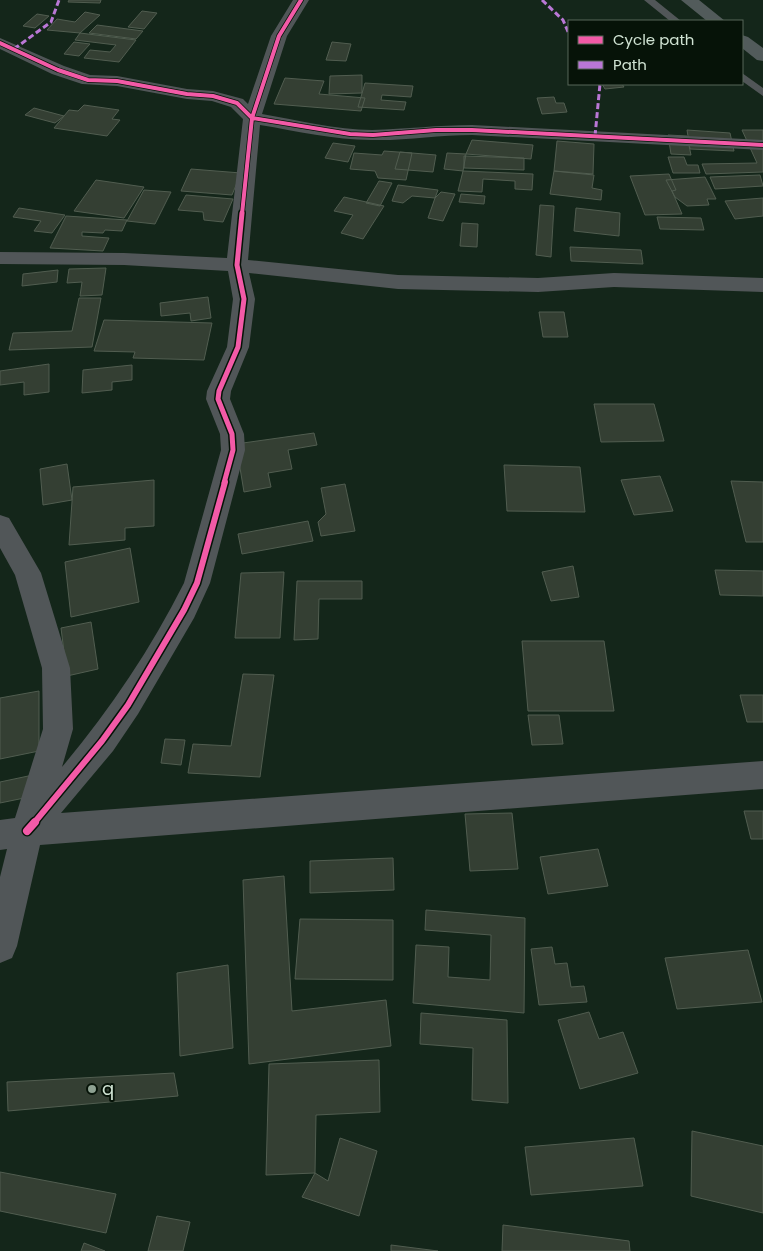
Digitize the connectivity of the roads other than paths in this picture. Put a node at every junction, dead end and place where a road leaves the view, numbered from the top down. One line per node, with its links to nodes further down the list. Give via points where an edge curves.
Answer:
1 (301, 0): 11 (street, via 279,36)
2 (649, 0): 4 (lane)
3 (689, 0): 5 (highway)
4 (675, 20)
5 (716, 20)
6 (743, 41): 8 (highway)
7 (0, 43): 11 (street, via 88,80 117,81 238,103)
8 (763, 56)
9 (743, 77): 10 (lane)
10 (763, 93)
11 (252, 118): 12 (street, via 350,134 472,130); 14 (street)
12 (763, 145)
13 (0, 258): 14 (street, via 124,259)
14 (237, 265): 15 (street, via 398,282 538,285 614,280); 18 (street, via 244,299 238,347 218,399 232,434 233,450 197,583 128,705 102,741)
15 (763, 285)
16 (0, 526): 18 (street, via 28,573 56,668 58,729)
17 (763, 775): 18 (street)
18 (14, 833): 19 (street)
19 (0, 946)

